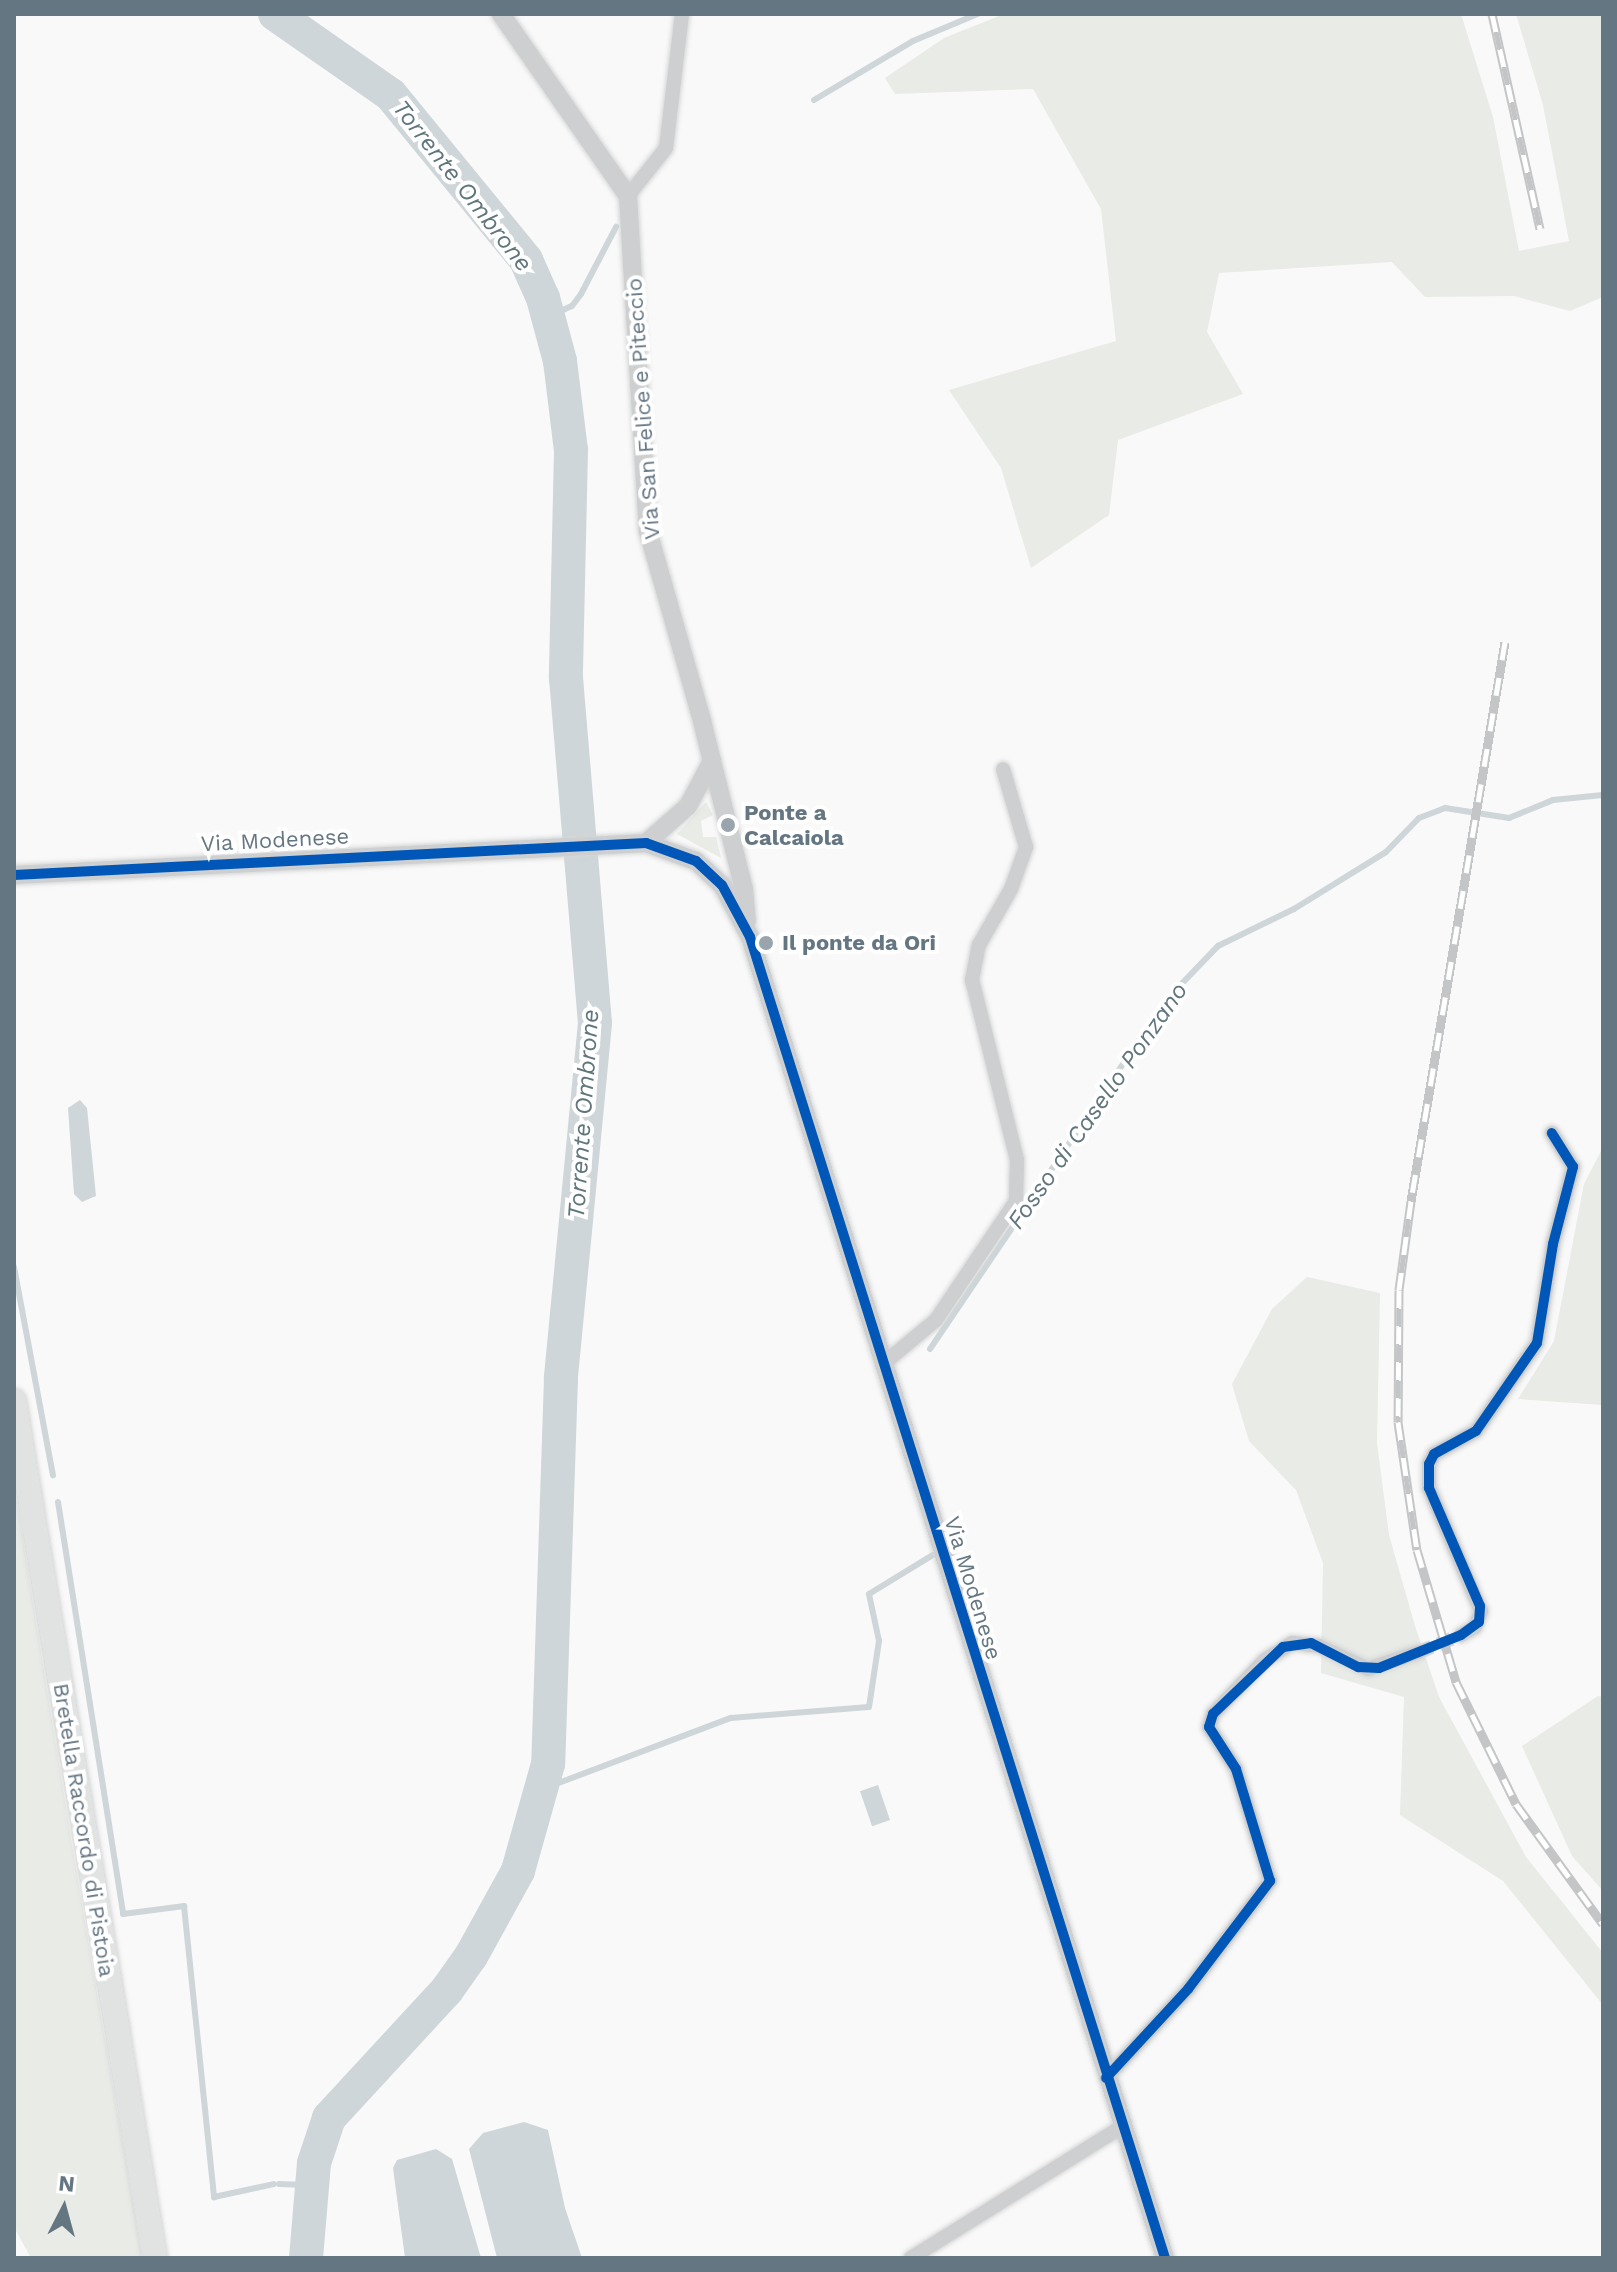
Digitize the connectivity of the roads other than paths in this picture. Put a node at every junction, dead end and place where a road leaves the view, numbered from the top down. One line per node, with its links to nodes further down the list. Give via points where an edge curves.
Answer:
1 (501, 14): 3 (street)
2 (682, 14): 3 (street, via 666,148)
3 (628, 196): 4 (street, Via San Felice e Piteccio, via 648,531)
4 (712, 761): 6 (street, via 688,806); 8 (street, Via San Felice e Piteccio, via 744,889)
5 (1003, 769): 10 (street, via 1026,847 1011,889 979,945 972,980 1017,1160 1016,1201 936,1320)
6 (646, 843): 7 (street, Via Modenese); 8 (street, via 707,868)
7 (14, 875)
8 (747, 928): 10 (street, Via Modenese)
9 (1552, 1133): 12 (street, via 1573,1167 1553,1244 1537,1343 1476,1431 1434,1454 1429,1464 1429,1488 1481,1611 1475,1627)
10 (883, 1364): 14 (street, Via Modenese)
11 (14, 1401): 16 (main road, Bretella Raccordo di Pistoia)
12 (1461, 1635)
13 (1419, 1652): 14 (street, via 1368,1669 1319,1646 1292,1643 1265,1660 1213,1714 1209,1727 1236,1769 1270,1881 1188,1989)
14 (1106, 2078): 15 (street, Via Modenese)
15 (1120, 2128): 17 (street); 18 (street, Via Modenese)
16 (155, 2258)
17 (911, 2258)
18 (1165, 2258)

